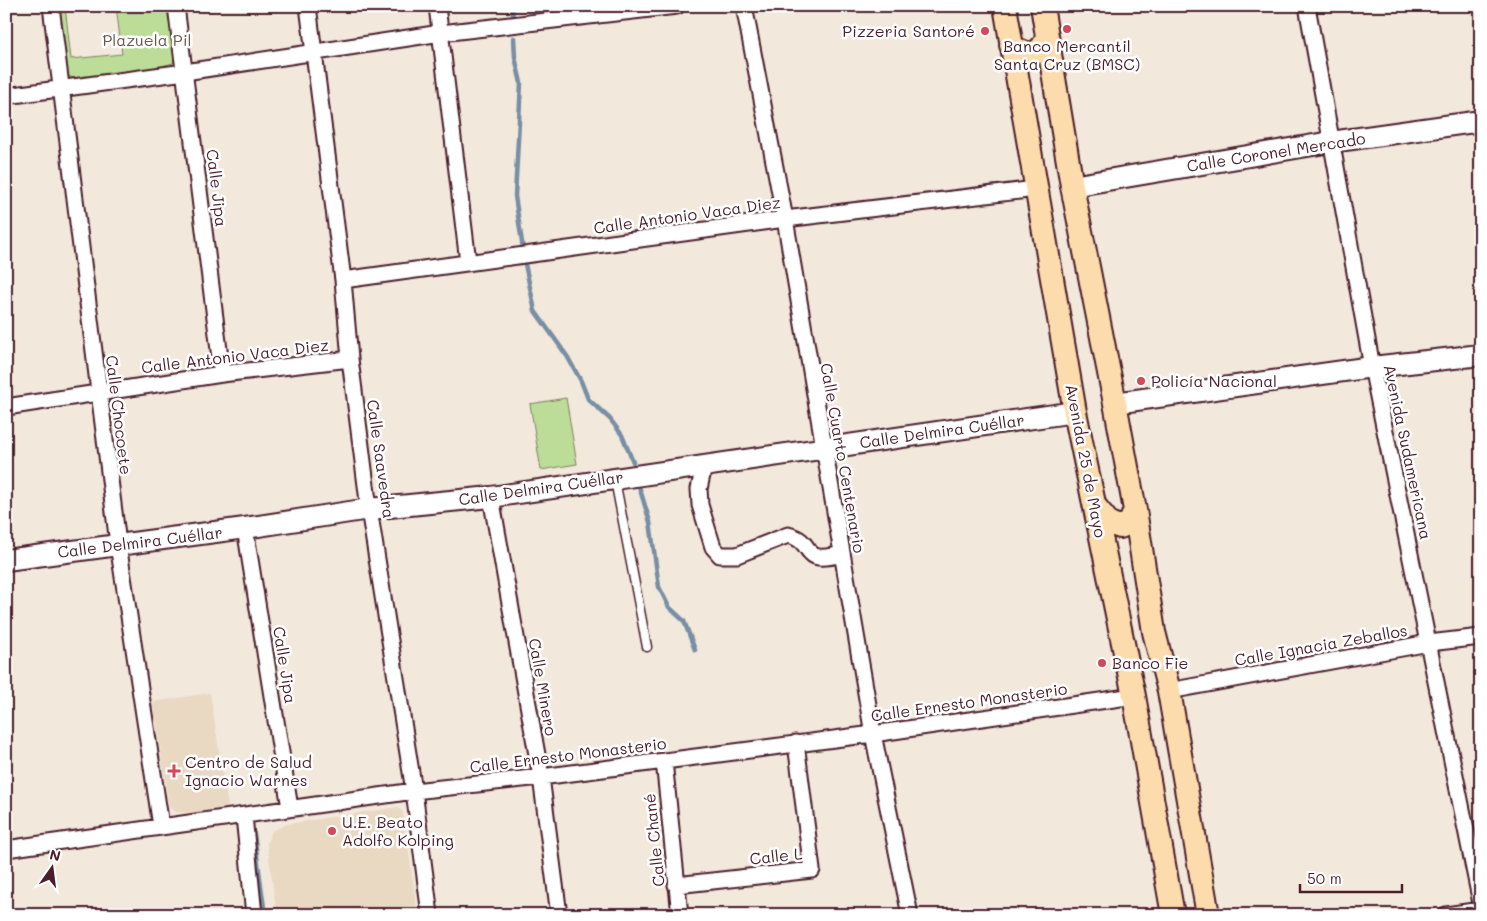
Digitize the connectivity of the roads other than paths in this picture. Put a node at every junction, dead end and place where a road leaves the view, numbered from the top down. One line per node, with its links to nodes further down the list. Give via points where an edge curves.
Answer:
1 (51, 6): 15 (street, Calle Chocoete)
2 (176, 6): 14 (street, Calle Jipa)
3 (308, 6): 13 (street, Calle Saavedra)
4 (436, 6): 10 (street)
5 (677, 6): 10 (street)
6 (744, 6): 23 (street, Calle Cuarto Centenario)
7 (1004, 6): 12 (main road, Avenida 25 de Mayo)
8 (1042, 6): 11 (main road)
9 (1306, 6): 20 (street, Avenida Sudamericana)
10 (440, 33): 13 (street); 24 (street)
11 (1047, 38): 12 (main road, via 1037,52 1027,53); 17 (main road)
12 (1011, 44): 16 (main road, Avenida 25 de Mayo)
13 (314, 53): 14 (street); 25 (street, Calle Saavedra)
14 (185, 72): 15 (street); 29 (street, Calle Jipa)
15 (62, 88): 18 (street); 30 (street, Calle Chocoete)
16 (1019, 88): 17 (main road, via 1038,75 1048,78); 22 (main road, Avenida 25 de Mayo)
17 (1056, 90): 21 (main road)
18 (6, 96)
19 (1481, 120): 20 (main road, Calle Coronel Mercado)
20 (1331, 142): 21 (main road, Calle Coronel Mercado); 28 (street, Avenida Sudamericana)
21 (1072, 186): 31 (main road)
22 (1036, 189): 23 (street, Calle Antonio Vaca Diez); 33 (main road, Avenida 25 de Mayo)
23 (784, 219): 24 (street, Calle Antonio Vaca Diez); 34 (street, Calle Cuarto Centenario)
24 (468, 262): 25 (street, Calle Antonio Vaca Diez)
25 (343, 280): 27 (street, Calle Saavedra)
26 (1481, 355): 28 (main road)
27 (350, 359): 29 (street, Calle Antonio Vaca Diez); 39 (street, Calle Saavedra)
28 (1372, 367): 31 (main road); 48 (street, Avenida Sudamericana)
29 (222, 374): 30 (street, Calle Antonio Vaca Diez)
30 (98, 393): 32 (street, Calle Antonio Vaca Diez); 42 (street, Calle Chocoete)
31 (1115, 403): 40 (main road)
32 (6, 407)
33 (1075, 412): 34 (main road, Calle Delmira Cuéllar); 38 (main road, Avenida 25 de Mayo)
34 (823, 449): 35 (main road, Calle Delmira Cuéllar); 43 (street, Calle Cuarto Centenario)
35 (704, 466): 36 (main road, Calle Delmira Cuéllar); 43 (street, via 698,489 700,505 712,547 720,555 737,555 788,535 796,537 817,558)
36 (615, 478): 37 (main road, Calle Delmira Cuéllar); 49 (lane)
37 (491, 497): 39 (main road, Calle Delmira Cuéllar); 55 (street, Calle Minero)
38 (1095, 506): 40 (main road, via 1109,522 1120,527 1130,523); 45 (main road, Avenida 25 de Mayo)
39 (369, 509): 41 (main road, Calle Delmira Cuéllar); 56 (street, Calle Saavedra)
40 (1135, 510): 46 (main road)
41 (245, 528): 42 (main road, Calle Delmira Cuéllar); 57 (street, Calle Jipa)
42 (118, 544): 44 (main road, Calle Delmira Cuéllar); 59 (street, Calle Chocoete)
43 (842, 554): 52 (street, Calle Cuarto Centenario)
44 (6, 560)
45 (1110, 579): 46 (main road, via 1120,563 1132,570 1145,618); 51 (main road, Avenida 25 de Mayo)
46 (1154, 632): 50 (main road)
47 (1481, 637): 48 (street, Calle Ignacia Zeballos)
48 (1429, 643): 50 (street, Calle Ignacia Zeballos); 62 (street, Avenida Sudamericana)
49 (647, 647)
50 (1169, 691): 70 (main road)
51 (1134, 696): 52 (street, Calle Ernesto Monasterio); 69 (main road, Avenida 25 de Mayo)
52 (874, 734): 53 (street, Calle Ernesto Monasterio); 68 (street, Calle Cuarto Centenario)
53 (796, 743): 54 (street, Calle Ernesto Monasterio); 61 (street, Calle L, via 812,870)
54 (664, 761): 55 (street, Calle Ernesto Monasterio); 61 (street, Calle Chané)
55 (541, 777): 56 (street, Calle Ernesto Monasterio); 66 (street, Calle Minero)
56 (414, 791): 57 (street, Calle Ernesto Monasterio); 65 (street, Calle Saavedra)
57 (290, 808): 58 (street, Calle Ernesto Monasterio)
58 (244, 816): 59 (street, Calle Ernesto Monasterio); 64 (street)
59 (161, 826): 60 (street, Calle Ernesto Monasterio)
60 (6, 849)
61 (676, 885): 67 (street, Calle Chané)
62 (1481, 903)
63 (1481, 910): 71 (street)
64 (254, 915)
65 (430, 915)
66 (559, 915)
67 (680, 915)
68 (910, 915)
69 (1173, 915)
70 (1208, 915)
71 (1446, 915)

